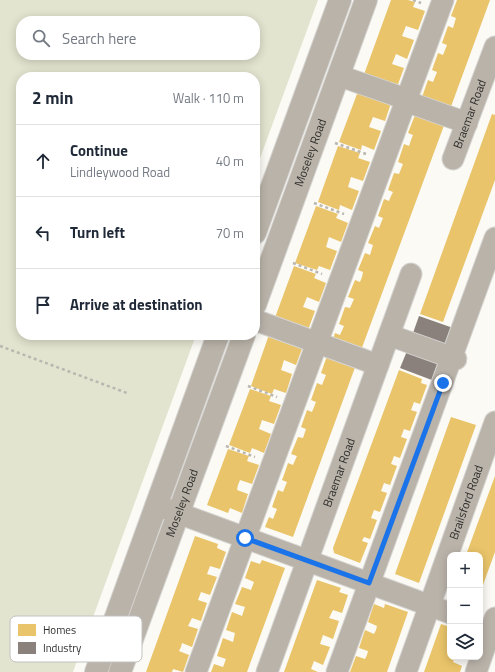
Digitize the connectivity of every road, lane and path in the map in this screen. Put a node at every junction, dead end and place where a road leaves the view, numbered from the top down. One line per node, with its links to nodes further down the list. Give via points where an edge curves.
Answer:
1 (340, 0): 12 (main road)
2 (366, 0): 5 (main road, Moseley Road)
3 (443, 0): 6 (street)
4 (495, 47): 7 (street, Braemar Road)
5 (340, 76): 6 (street); 8 (main road, Moseley Road)
6 (405, 100): 7 (street); 10 (street)
7 (467, 124): 9 (street, Braemar Road)
8 (317, 136): 10 (path); 11 (main road, Moseley Road)
9 (453, 159)
10 (383, 161): 13 (street)
11 (295, 196): 13 (path); 15 (main road, Moseley Road)
12 (260, 219)
13 (361, 221): 17 (street)
14 (495, 238): 25 (street)
15 (273, 256): 17 (path); 18 (main road, Moseley Road)
16 (412, 274): 20 (street, Braemar Road)
17 (339, 281): 23 (street)
18 (260, 291)
19 (260, 322): 23 (street)
20 (389, 335): 25 (street); 26 (street, Braemar Road)
21 (216, 340): 33 (main road, Moseley Road)
22 (242, 340): 27 (main road, Moseley Road)
23 (316, 342): 26 (street); 29 (street)
24 (0, 346): 28 (path)
25 (454, 358): 37 (street)
26 (378, 365): 36 (street, Braemar Road)
27 (227, 379): 29 (path); 31 (main road, Moseley Road)
28 (126, 393)
29 (294, 404): 32 (street)
30 (494, 431): 38 (street, Brailsford Road)
31 (205, 438): 32 (path); 34 (main road, Moseley Road)
32 (272, 463): 35 (street)
33 (156, 505): 34 (street); 40 (main road, Moseley Road)
34 (177, 513): 35 (street); 41 (main road, Moseley Road)
35 (245, 538): 36 (street); 47 (street)
36 (307, 560): 37 (street); 48 (street, Braemar Road)
37 (369, 583): 38 (street); 49 (street)
38 (430, 606): 39 (street); 50 (street, Brailsford Road)
39 (447, 612)
40 (116, 616)
41 (140, 616)
42 (490, 625): 51 (street)
43 (100, 662): 45 (main road, Moseley Road)
44 (124, 662): 46 (main road, Moseley Road)
45 (96, 672)
46 (120, 672)
47 (196, 672)
48 (267, 672)
49 (337, 672)
50 (406, 672)
51 (476, 672)

